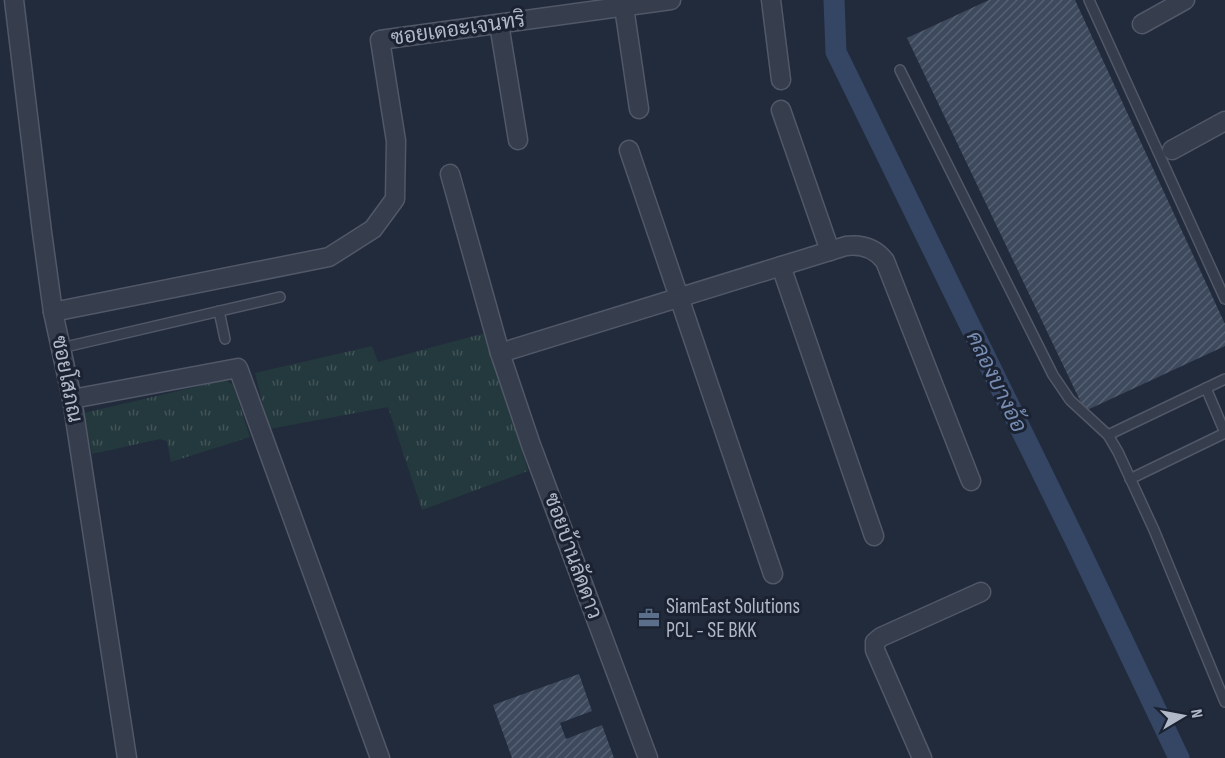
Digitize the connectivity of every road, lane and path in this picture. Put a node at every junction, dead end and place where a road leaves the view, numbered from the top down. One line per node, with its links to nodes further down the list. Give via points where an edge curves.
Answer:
1 (14, 0): 24 (street, ซอยโสภณ)
2 (671, 0): 6 (street, ซอยเดอะเจนทริ)
3 (771, 0): 10 (street)
4 (1089, 0): 22 (lane)
5 (1185, 0): 8 (street)
6 (624, 7): 7 (street, ซอยเดอะเจนทริ); 11 (street)
7 (499, 24): 14 (street); 24 (street, ซอยเดอะเจนทริ, via 380,40 396,141 395,199 373,229 329,257)
8 (1142, 24)
9 (900, 70): 31 (lane, via 1053,375 1070,400)
10 (781, 80)
11 (639, 109)
12 (781, 110): 18 (street)
13 (1225, 121): 16 (street)
14 (518, 140)
15 (629, 150): 21 (street)
16 (1172, 150)
17 (450, 174): 27 (street, ซอยบ้านลัดดาว)
18 (830, 251): 19 (street); 33 (street, via 860,246 883,258)
19 (781, 266): 21 (street); 34 (street)
20 (280, 297): 23 (lane)
21 (679, 298): 27 (street); 35 (street)
22 (1225, 299)
23 (219, 311): 25 (lane); 26 (lane)
24 (53, 312): 26 (street, ซอยโสภณ)
25 (225, 339)
26 (61, 348): 30 (street, ซอยโสภณ)
27 (500, 352): 40 (street, ซอยบ้านลัดดาว)
28 (1225, 379): 29 (lane)
29 (1206, 388): 31 (lane); 32 (lane, via 1225,433)
30 (72, 399): 38 (street, ซอยโสภณ); 39 (street, via 238,368)
31 (1108, 435): 32 (lane)
32 (1130, 479): 37 (lane)
33 (971, 480)
34 (873, 536)
35 (773, 574)
36 (981, 592): 41 (street, via 875,642 875,650)
37 (1225, 702)
38 (127, 758)
39 (380, 758)
40 (648, 758)
41 (922, 758)

